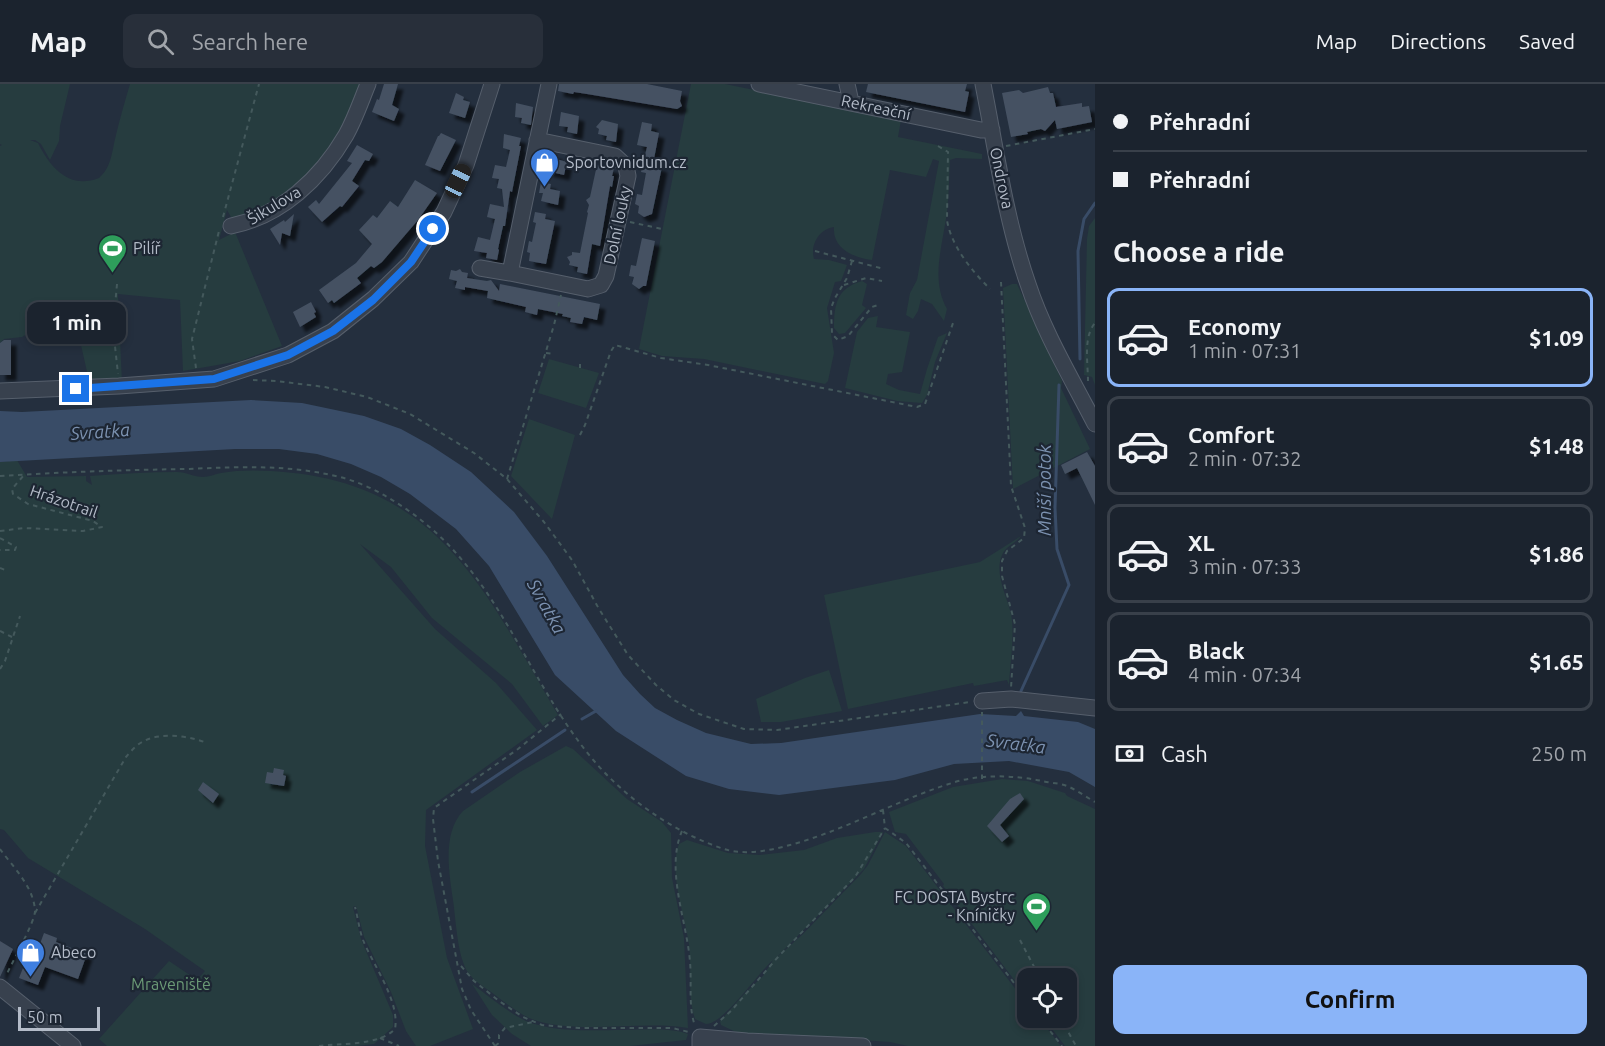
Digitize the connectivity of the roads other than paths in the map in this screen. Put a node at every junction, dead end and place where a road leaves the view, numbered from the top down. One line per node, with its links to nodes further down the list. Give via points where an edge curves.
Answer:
1 (368, 84): 10 (street, Šikulova, via 347,133 326,166 298,194 263,215)
2 (492, 84): 13 (street, via 466,165 444,212 411,262 373,300 333,331 288,355 214,379)
3 (549, 84): 9 (street)
4 (759, 84): 7 (street, Rekreační)
5 (847, 84): 7 (street)
6 (983, 84): 8 (street, Ondrova)
7 (851, 102): 8 (street, Rekreační)
8 (992, 130): 14 (street, Ondrova, via 1024,271)
9 (537, 140): 12 (street); 12 (street, Dolní louky, via 615,156 626,166 628,176 601,285 588,289)
10 (231, 226)
11 (480, 268): 12 (street, Dolní louky)
12 (510, 273)
13 (0, 392)
14 (1095, 424)
15 (982, 702): 16 (street, via 1011,699)
16 (1095, 708)
17 (0, 987): 19 (street)
18 (700, 1041): 20 (street)
19 (73, 1046)
20 (863, 1046)

